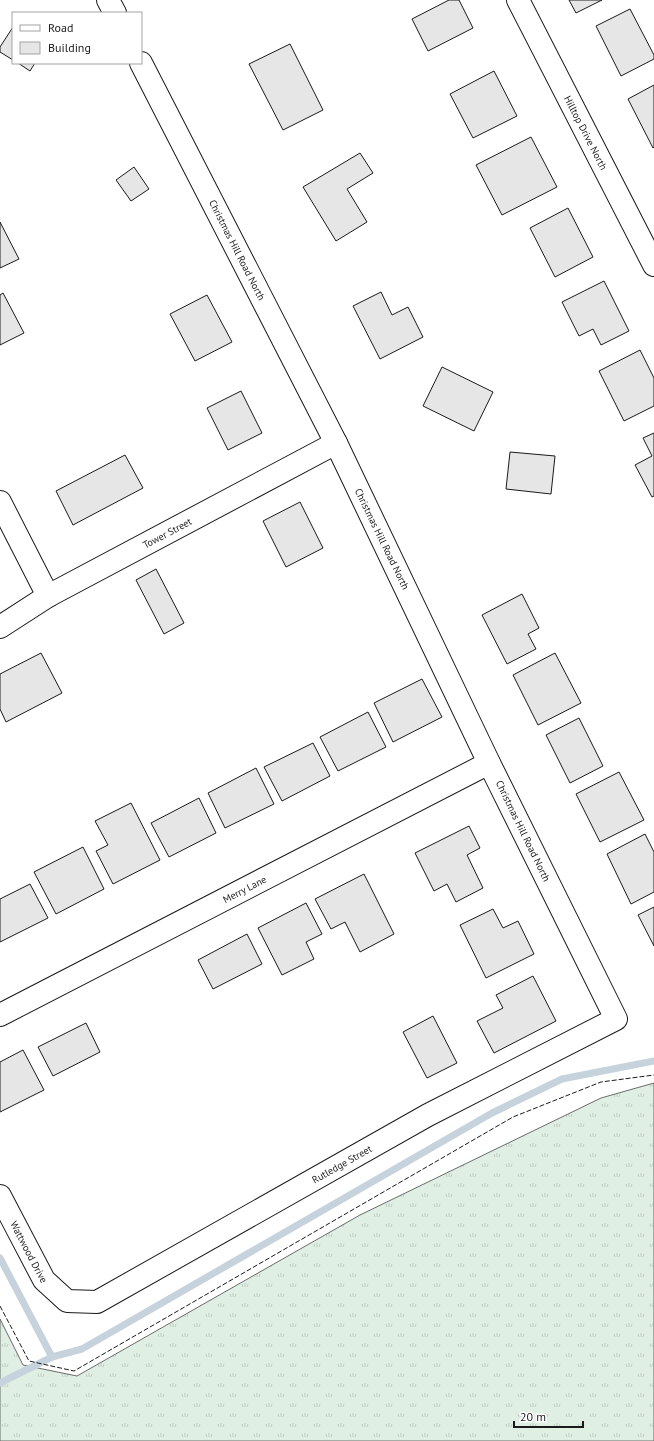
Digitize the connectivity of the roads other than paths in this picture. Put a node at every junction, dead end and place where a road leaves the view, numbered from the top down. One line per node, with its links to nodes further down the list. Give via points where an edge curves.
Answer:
1 (108, 0): 3 (street)
2 (518, 0): 5 (street, Hilltop Drive North)
3 (114, 12)
4 (141, 64): 6 (street, Christmas Hill Road North)
5 (654, 265)
6 (336, 443): 8 (street, Tower Street); 10 (street, Christmas Hill Road North)
7 (0, 502): 8 (street)
8 (48, 596): 9 (street, Tower Street)
9 (0, 627)
10 (489, 763): 11 (street, Merry Lane); 12 (street, Christmas Hill Road North)
11 (0, 1015)
12 (616, 1019): 14 (street, Rutledge Street, via 428,1115 98,1302)
13 (0, 1196): 14 (street, Wattwood Drive, via 44,1280)
14 (67, 1301)

